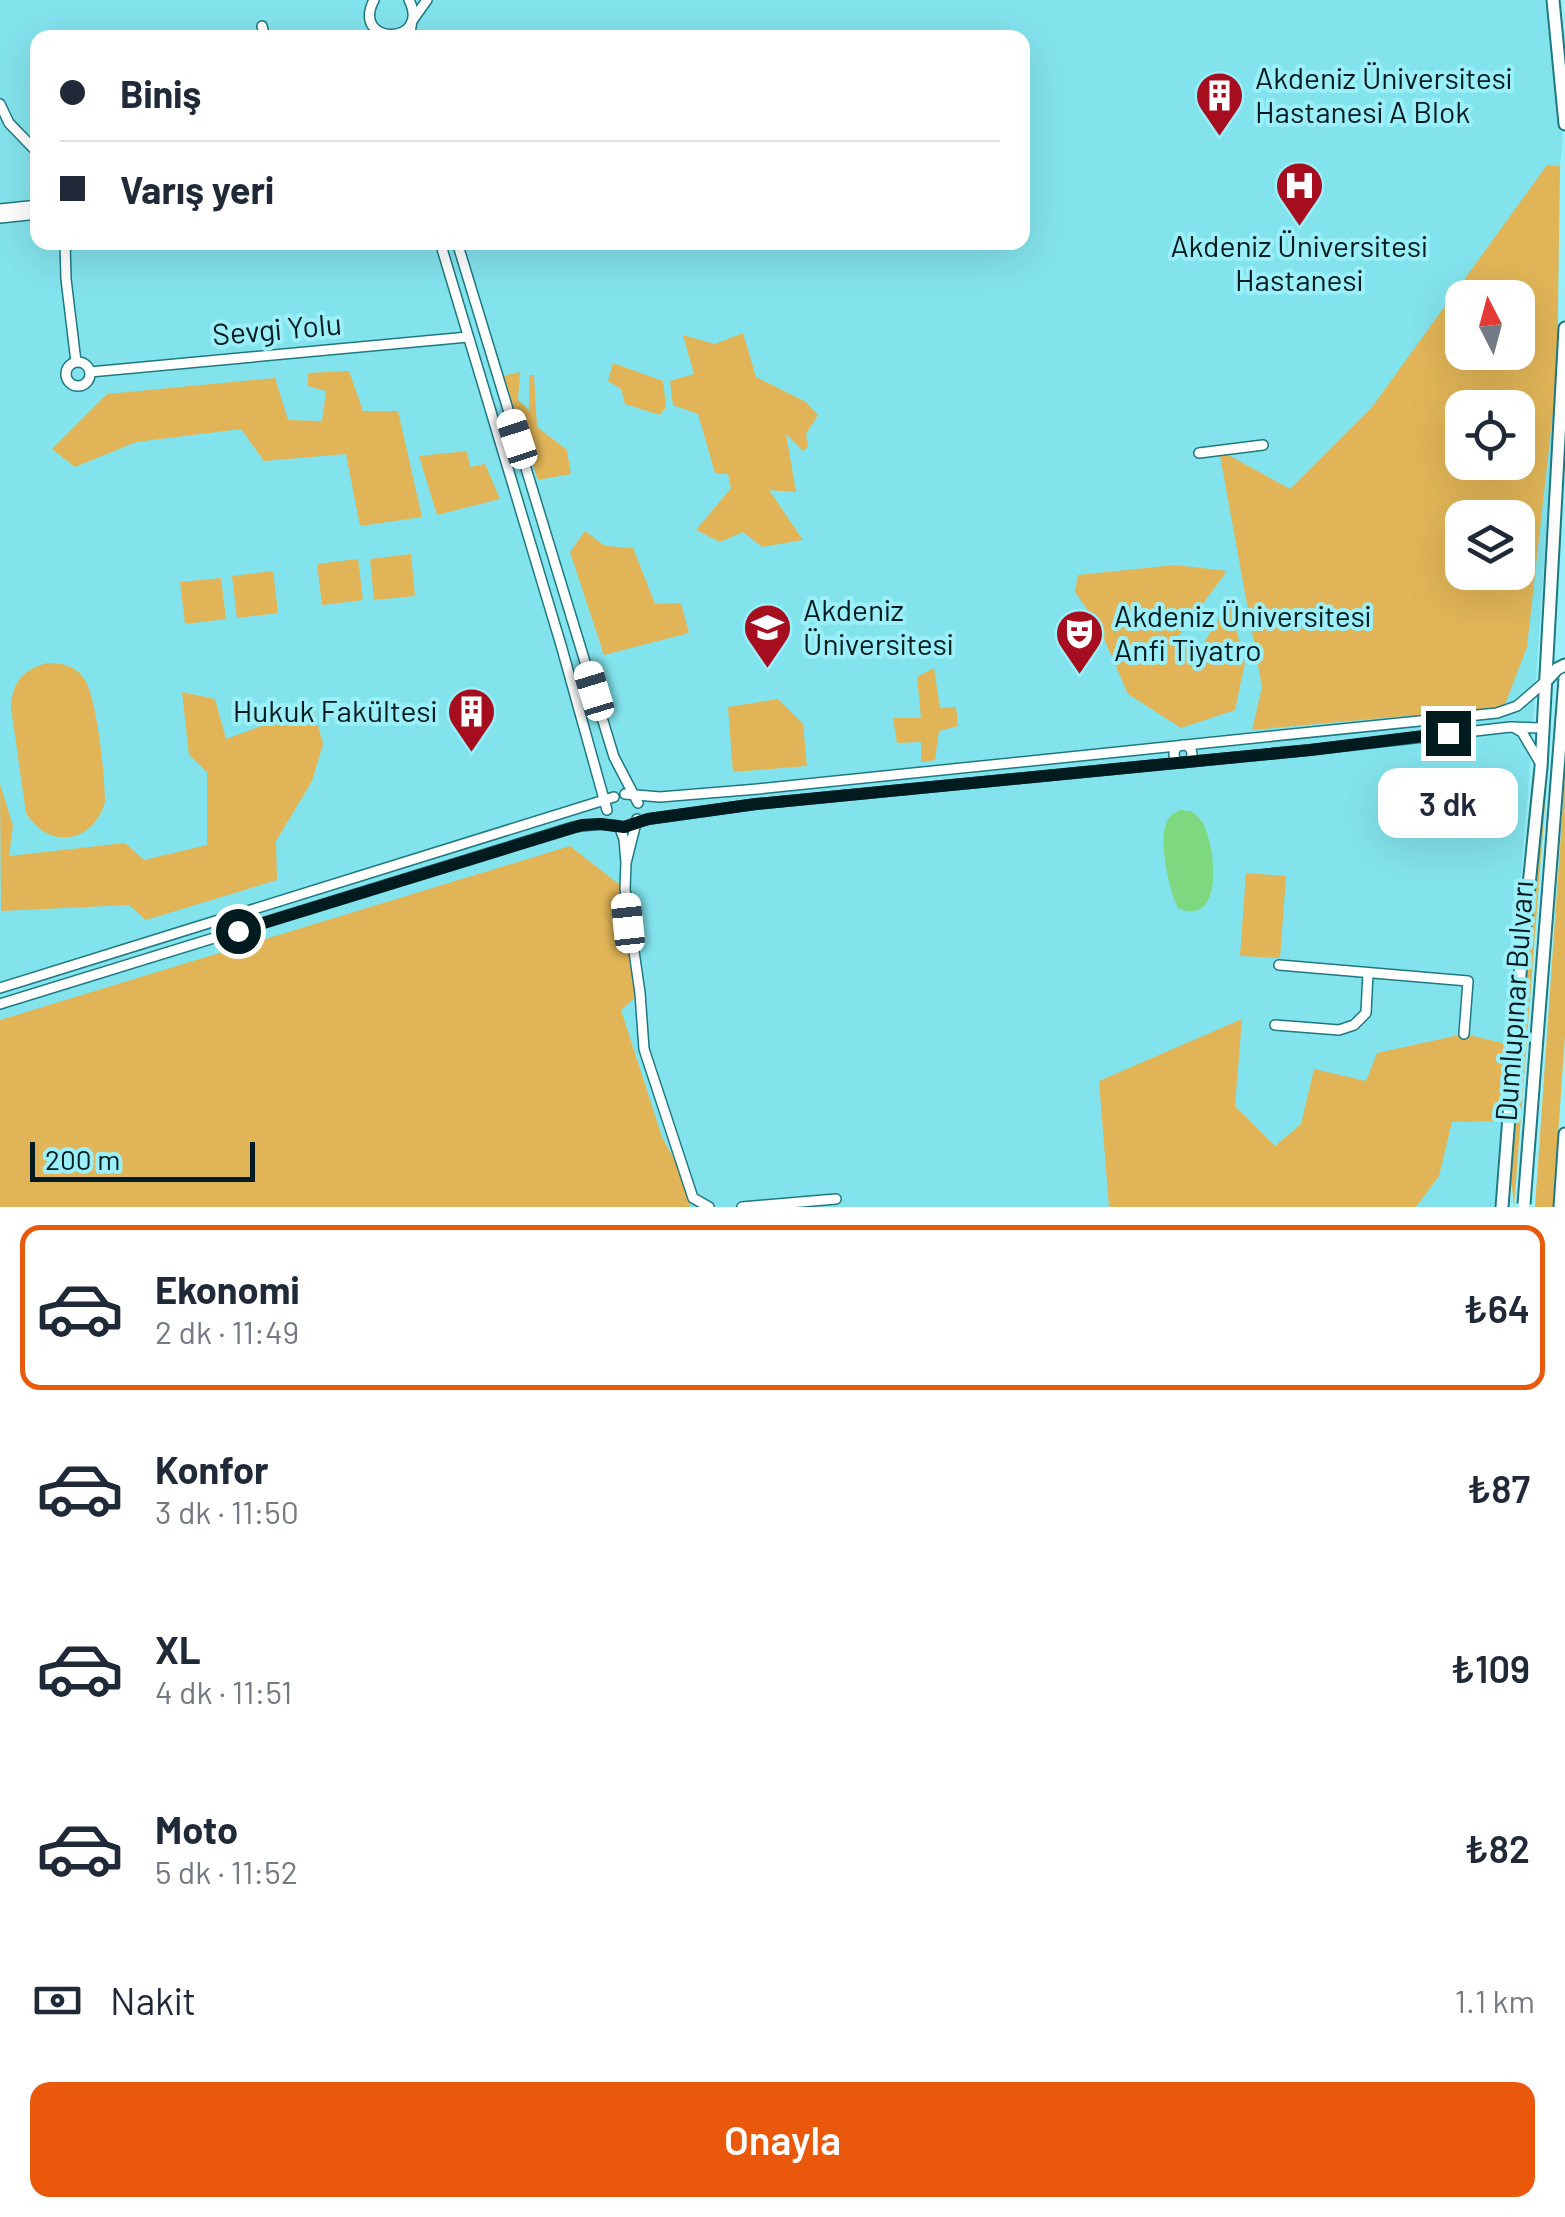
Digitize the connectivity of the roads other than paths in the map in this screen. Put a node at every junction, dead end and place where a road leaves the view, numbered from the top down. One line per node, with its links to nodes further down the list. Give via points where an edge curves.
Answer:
1 (365, 0): 6 (street)
2 (374, 0): 6 (street)
3 (409, 0): 7 (street)
4 (427, 0): 7 (street)
5 (1553, 0): 13 (main road)
6 (371, 21): 8 (street); 9 (street)
7 (412, 21): 10 (street); 11 (street)
8 (374, 30)
9 (376, 30)
10 (405, 30)
11 (410, 30)
12 (0, 104): 14 (street)
13 (1565, 124)
14 (30, 145)
15 (30, 206): 16 (street)
16 (0, 209)
17 (30, 215): 18 (street)
18 (0, 218)
19 (65, 250): 24 (street)
20 (442, 250): 23 (street)
21 (459, 250): 41 (street, via 614,757)
22 (1565, 328): 30 (main road)
23 (468, 337): 25 (street, Sevgi Yolu); 41 (street, via 562,646)
24 (76, 362): 25 (street); 25 (street, via 66,372 70,384 84,385)
25 (90, 372)
26 (1263, 445): 27 (street)
27 (1199, 453)
28 (1565, 665): 30 (main road)
29 (1565, 679): 53 (main road, Dumlupınar Bulvarı, bridge)
30 (1546, 681): 31 (street, via 1505,712); 33 (main road)
31 (1383, 726): 35 (street); 36 (street)
32 (1510, 726): 33 (street); 35 (street); 39 (street, via 1522,732)
33 (1543, 728): 34 (main road); 39 (main road)
34 (1565, 732)
35 (1384, 741): 37 (street)
36 (1182, 745): 37 (street, via 1192,753); 41 (street)
37 (1184, 763): 42 (street, via 756,804)
38 (1565, 765): 40 (main road, via 1550,772)
39 (1541, 767): 40 (main road)
40 (1539, 790): 56 (main road)
41 (620, 800): 42 (street, via 640,808); 43 (street, via 610,820); 47 (street)
42 (636, 822): 43 (street); 44 (street)
43 (618, 826): 44 (street); 48 (street, via 573,827)
44 (626, 863): 54 (street, via 644,1049 693,1198)
45 (1279, 965): 46 (street)
46 (1368, 973): 49 (street, via 1366,1012 1354,1025); 50 (street, via 1468,981)
47 (0, 988)
48 (0, 1004)
49 (1275, 1025)
50 (1464, 1034)
51 (1565, 1134): 57 (main road, Dumlupınar Bulvarı)
52 (836, 1199): 55 (street)
53 (1524, 1206)
54 (708, 1207)
55 (742, 1207)
56 (1505, 1207)
57 (1560, 1207)

